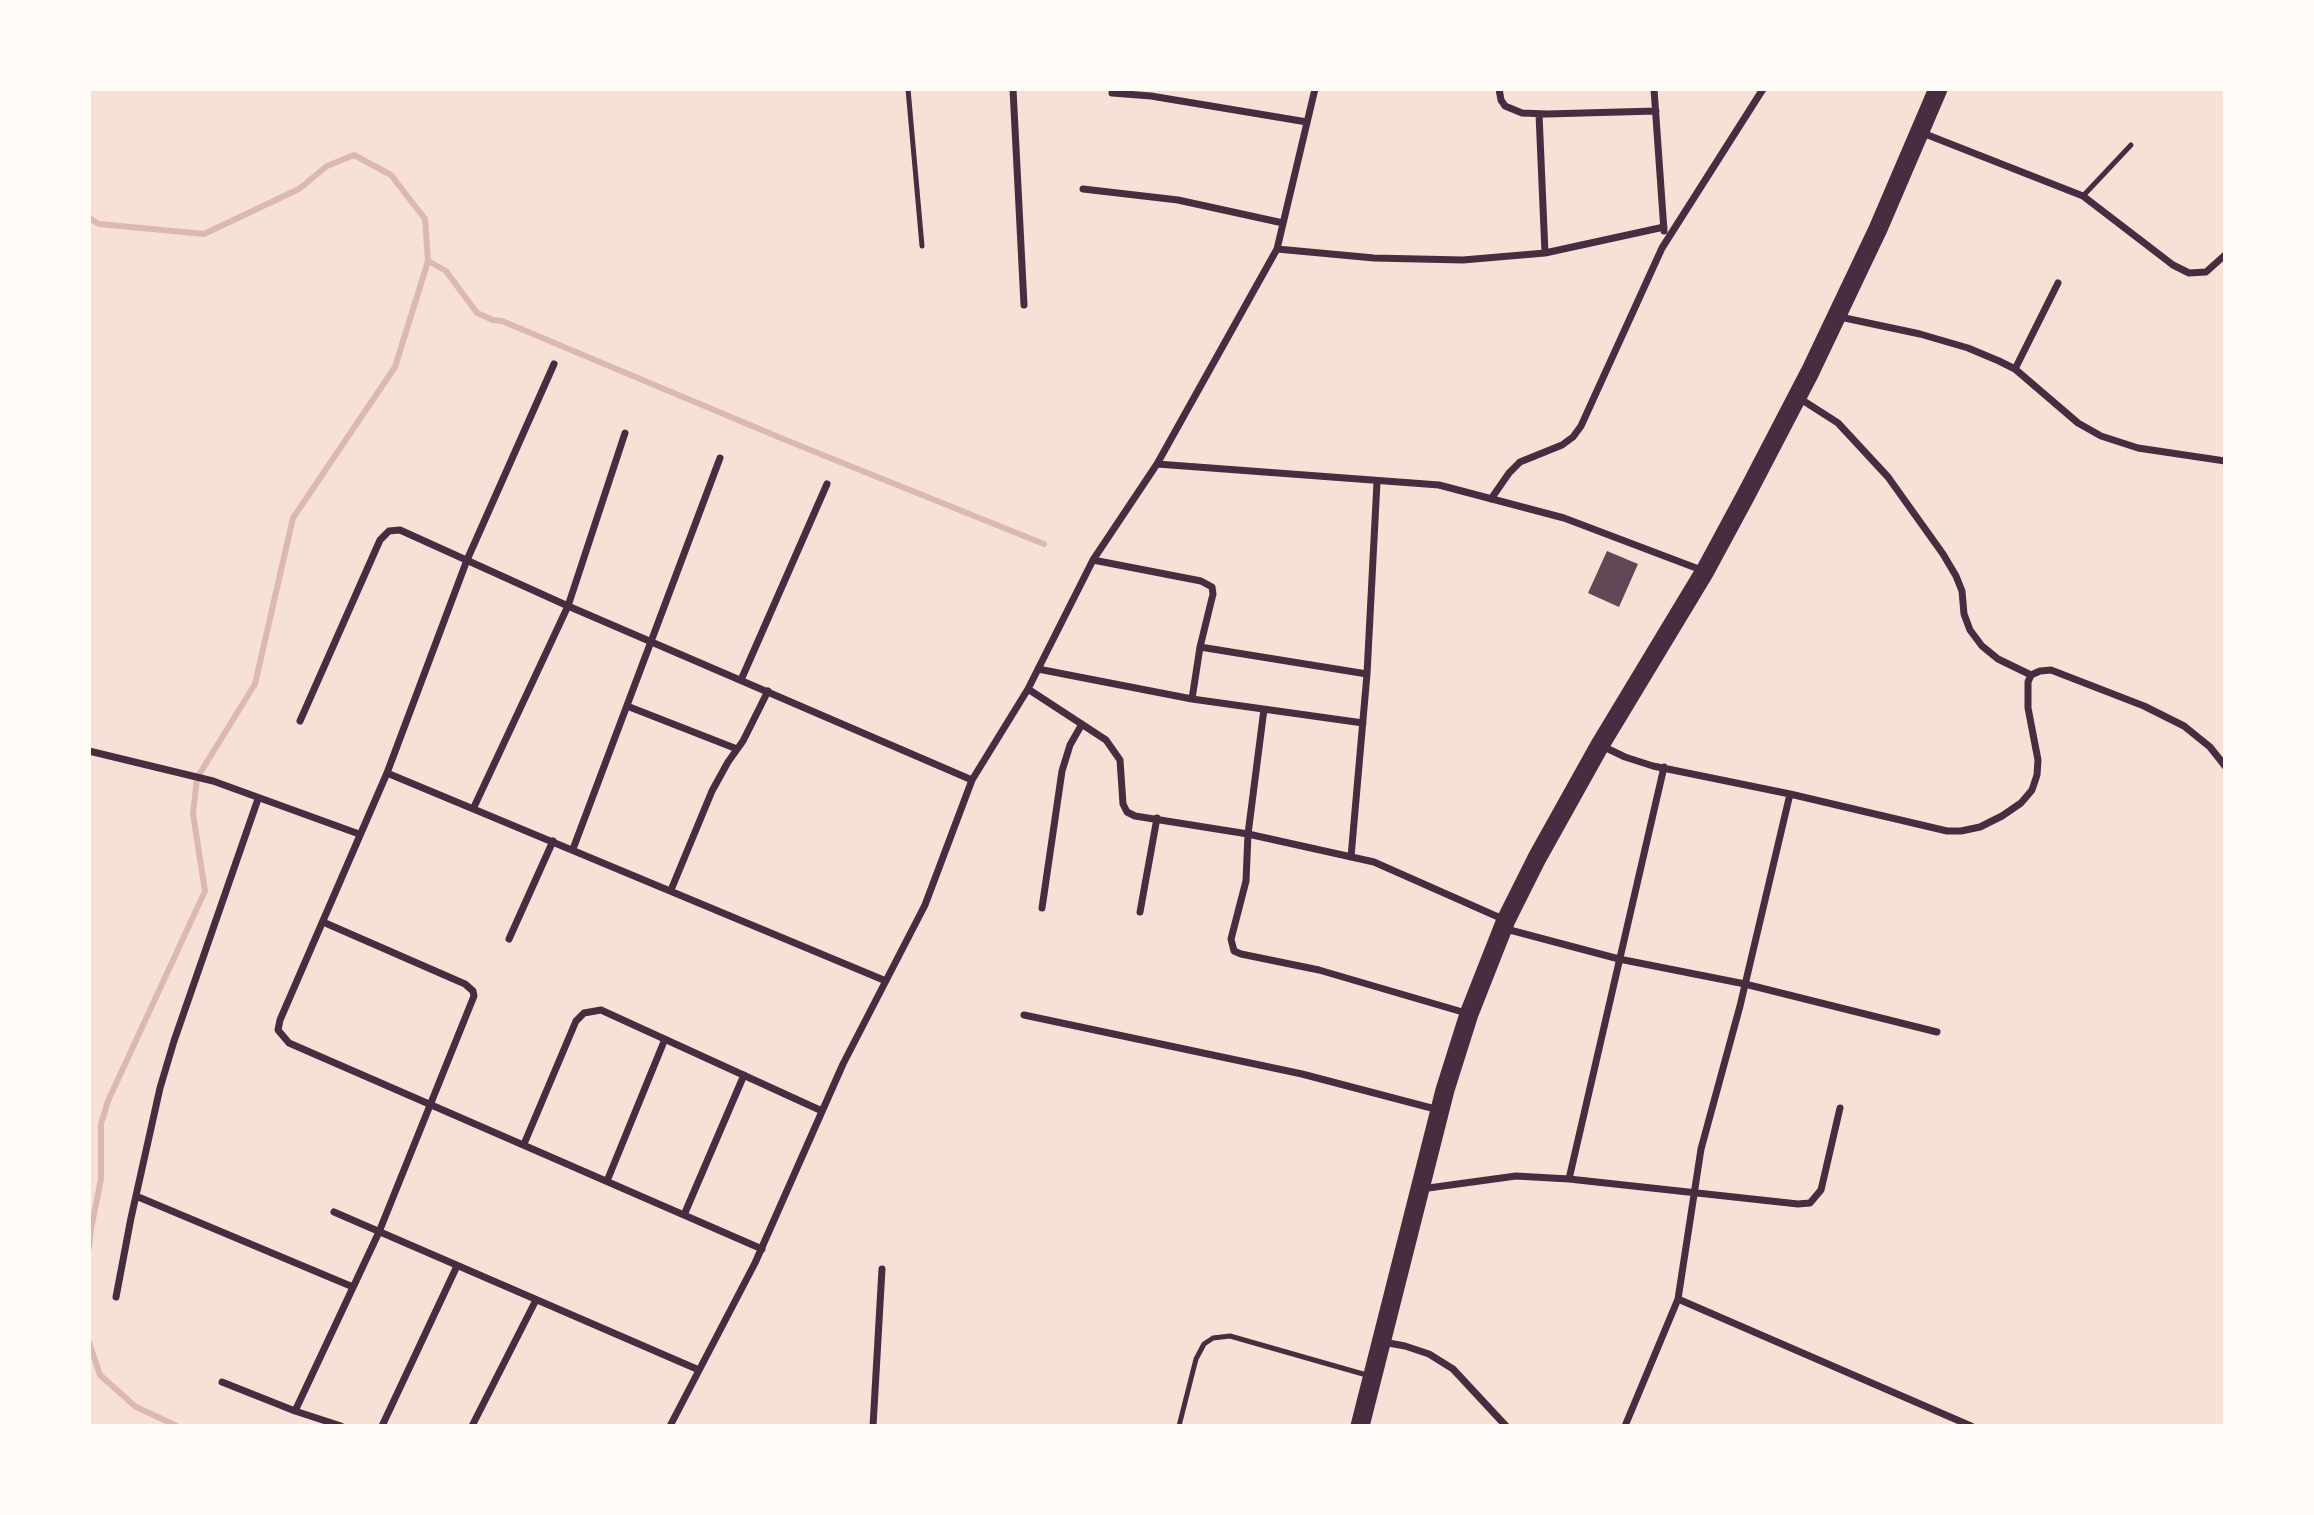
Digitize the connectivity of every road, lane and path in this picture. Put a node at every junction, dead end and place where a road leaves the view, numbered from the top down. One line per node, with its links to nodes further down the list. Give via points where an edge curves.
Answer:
1 (908, 89): 19 (lane)
2 (1013, 89): 24 (street)
3 (1315, 89): 11 (street)
4 (1499, 89): 10 (street, via 1510,110)
5 (1654, 89): 9 (street)
6 (1763, 89): 18 (street)
7 (1938, 89): 12 (highway)
8 (1112, 93): 11 (street)
9 (1656, 111): 10 (street); 17 (street)
10 (1539, 114): 21 (street)
11 (1307, 122): 16 (street)
12 (1920, 132): 15 (street); 25 (highway)
13 (2132, 145): 15 (lane)
14 (1083, 189): 16 (street, via 1178,200)
15 (2083, 196): 22 (street, via 2189,273 2206,272)
16 (1283, 223): 20 (street)
17 (1664, 227): 18 (street); 21 (street)
18 (1665, 242): 35 (street, via 1581,426 1562,445 1520,461)
19 (922, 246)
20 (1277, 249): 21 (street, via 1450,260); 32 (street)
21 (1545, 253)
22 (2225, 255)
23 (2058, 283): 27 (street)
24 (1024, 305)
25 (1836, 316): 27 (street, via 1969,348); 28 (highway)
26 (554, 364): 36 (street)
27 (2015, 369): 31 (street, via 2078,423 2101,436)
28 (1797, 396): 38 (highway); 44 (street, via 1838,423 1888,477 1956,576 1970,630 1982,646)
29 (625, 433): 39 (street)
30 (720, 458): 40 (street)
31 (2225, 461)
32 (1157, 464): 33 (street); 37 (street)
33 (1377, 482): 35 (street, via 1439,485); 43 (street)
34 (827, 484): 45 (street)
35 (1491, 499): 38 (street, via 1564,518)
36 (467, 560): 39 (street); 51 (street, via 400,530 383,535); 59 (street)
37 (1093, 560): 41 (street, via 1207,583 1213,594); 42 (street)
38 (1704, 571): 54 (highway)
39 (568, 606): 40 (street); 63 (street)
40 (651, 640): 45 (street); 49 (street)
41 (1200, 647): 43 (street); 48 (street)
42 (1038, 669): 46 (street); 48 (street)
43 (1367, 674): 53 (street)
44 (2031, 675): 57 (street, via 2050,670 2144,706 2184,726); 61 (street, via 2028,708 2038,760 2032,790 2021,803 1980,827 1947,831)
45 (741, 680): 47 (street)
46 (1028, 689): 52 (street); 60 (street)
47 (768, 691): 55 (street); 60 (street)
48 (1192, 699): 50 (street)
49 (626, 706): 55 (street); 68 (street)
50 (1264, 709): 53 (street); 66 (street)
51 (300, 721)
52 (1082, 723): 64 (street, via 1106,740 1120,761 1127,812); 71 (street, via 1062,771)
53 (1363, 723): 69 (street)
54 (1600, 745): 58 (street); 74 (highway)
55 (737, 749): 70 (street, via 712,790)
56 (89, 751): 62 (street, via 213,781)
57 (2225, 766)
58 (1664, 768): 61 (street); 76 (street)
59 (387, 773): 63 (street); 65 (street)
60 (972, 780): 77 (street, via 925,905)
61 (1790, 794): 78 (street)
62 (258, 799): 65 (street); 93 (street, via 174,1041)
63 (474, 807): 67 (street)
64 (1157, 818): 66 (street); 72 (street)
65 (359, 834): 73 (street)
66 (1248, 834): 69 (street); 79 (street, via 1246,881 1231,939 1234,951 1319,970)
67 (553, 841): 68 (street); 75 (street)
68 (573, 849): 70 (street)
69 (1352, 857): 74 (street, via 1374,862)
70 (671, 890): 77 (street)
71 (1042, 908)
72 (1140, 912)
73 (323, 922): 84 (street, via 473,991 474,1002); 84 (street, via 278,1030 289,1043)
74 (1505, 924): 76 (street); 79 (highway)
75 (509, 939)
76 (1619, 959): 78 (street); 89 (street)
77 (886, 981): 87 (street)
78 (1745, 984): 81 (street); 92 (street, via 1701,1149)
79 (1469, 1014): 86 (highway)
80 (1024, 1015): 86 (street, via 1302,1073)
81 (1937, 1032)
82 (665, 1039): 83 (street); 88 (street, via 601,1010 584,1013 576,1021); 90 (street)
83 (744, 1075): 87 (street); 95 (street)
84 (430, 1103): 88 (street); 96 (street)
85 (1840, 1108): 92 (street, via 1821,1189 1810,1203)
86 (1440, 1110): 91 (highway)
87 (822, 1111): 97 (street)
88 (524, 1144): 90 (street)
89 (1569, 1179): 91 (street, via 1516,1176); 92 (street)
90 (607, 1181): 95 (street)
91 (1420, 1189): 104 (highway)
92 (1694, 1193): 102 (street)
93 (136, 1196): 100 (street); 101 (street)
94 (334, 1212): 96 (street)
95 (684, 1215): 97 (street)
96 (379, 1232): 98 (street); 100 (street)
97 (762, 1249): 105 (street)
98 (457, 1266): 103 (street); 110 (street)
99 (882, 1269): 113 (street)
100 (353, 1287): 108 (street)
101 (116, 1297)
102 (1678, 1299): 117 (street); 118 (street)
103 (536, 1300): 105 (street); 111 (street)
104 (1382, 1342): 106 (highway); 116 (street, via 1429,1354 1452,1369)
105 (699, 1370): 112 (street)
106 (1373, 1377): 114 (lane, via 1230,1336 1213,1338 1196,1359); 115 (highway)
107 (222, 1382): 108 (street)
108 (295, 1411): 109 (street)
109 (341, 1426)
110 (382, 1426)
111 (472, 1426)
112 (670, 1426)
113 (873, 1426)
114 (1179, 1426)
115 (1360, 1426)
116 (1506, 1426)
117 (1625, 1426)
118 (1971, 1426)

